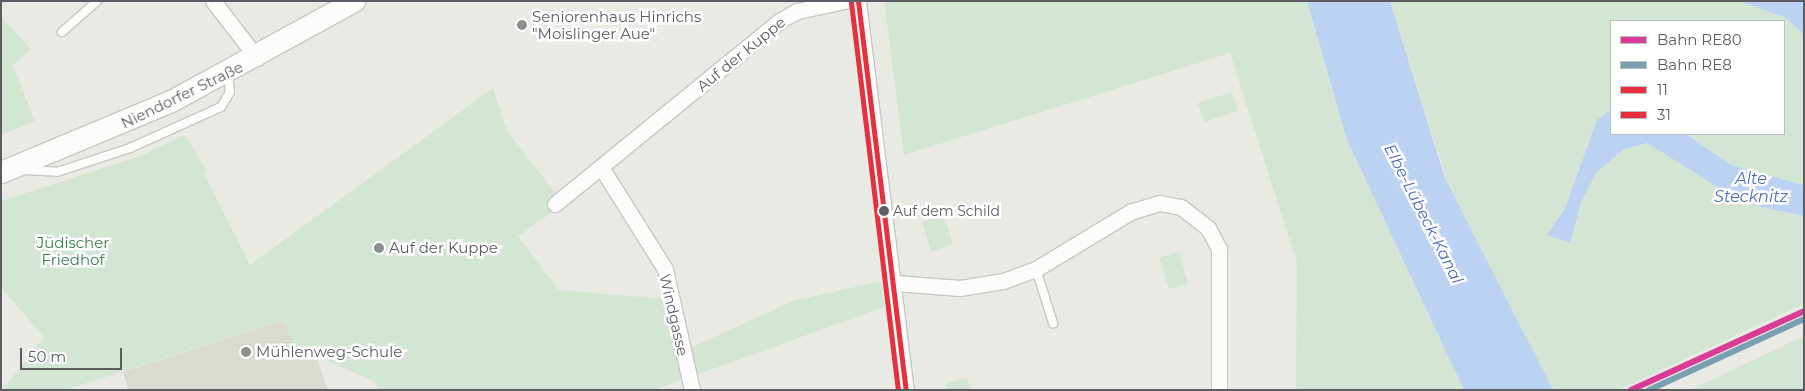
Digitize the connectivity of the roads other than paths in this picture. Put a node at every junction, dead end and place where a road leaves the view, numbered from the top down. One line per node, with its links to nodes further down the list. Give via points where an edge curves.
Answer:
1 (97, 1): 6 (lane)
2 (213, 1): 7 (street)
3 (354, 1): 7 (main road, Niendorfer Straße)
4 (844, 1): 8 (street, Auf der Kuppe, via 796,12 779,22)
5 (858, 1): 12 (street)
6 (62, 32)
7 (257, 58): 9 (main road, Niendorfer Straße, via 92,136)
8 (600, 167): 10 (street, Auf der Kuppe); 14 (street, Windgasse, via 665,269)
9 (5, 171)
10 (556, 204)
11 (1036, 269): 12 (street, via 1003,281 960,288); 13 (lane); 16 (street, via 1130,212 1160,203 1189,211 1208,228 1219,249)
12 (895, 283): 15 (street)
13 (1053, 323)
14 (692, 390)
15 (906, 390)
16 (1219, 390)

